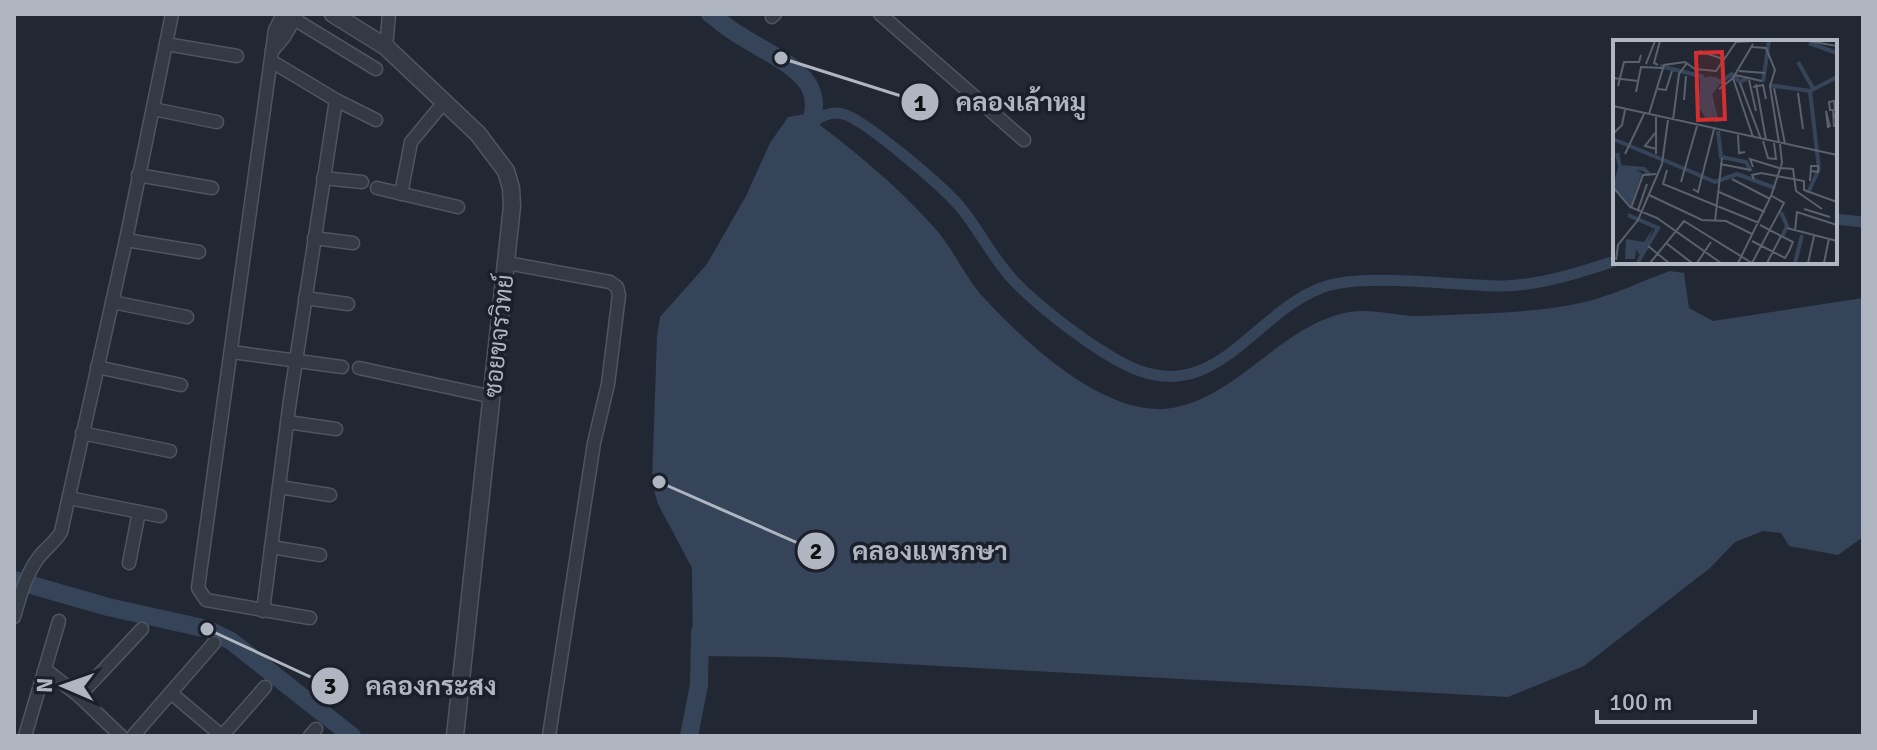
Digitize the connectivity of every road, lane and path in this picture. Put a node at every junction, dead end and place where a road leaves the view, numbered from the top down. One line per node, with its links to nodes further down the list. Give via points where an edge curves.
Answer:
1 (172, 14): 6 (street)
2 (333, 14): 7 (street, ซอยขจรวิทย์)
3 (389, 14): 7 (street)
4 (880, 14): 16 (street)
5 (291, 16): 9 (street); 10 (street)
6 (166, 44): 8 (street); 13 (street)
7 (386, 47): 12 (street, ซอยขจรวิทย์)
8 (237, 56)
9 (271, 56): 11 (street); 33 (street)
10 (376, 69)
11 (336, 100): 14 (street); 18 (street)
12 (445, 101): 22 (street, via 411,142); 28 (street, ซอยขจรวิทย์, via 506,171 512,206)
13 (153, 109): 15 (street); 17 (street)
14 (376, 120)
15 (217, 122)
16 (1024, 140)
17 (138, 175): 20 (street); 25 (street)
18 (323, 178): 19 (street); 24 (street)
19 (362, 182)
20 (212, 188)
21 (377, 188): 22 (street)
22 (401, 194): 23 (street)
23 (458, 207)
24 (314, 238): 26 (street); 29 (street)
25 (126, 240): 27 (street); 30 (street)
26 (353, 243)
27 (199, 252)
28 (507, 263): 39 (street, ซอยขจรวิทย์); 62 (street, via 610,282 619,295)
29 (305, 298): 31 (street); 34 (street)
30 (112, 302): 32 (street); 35 (street)
31 (348, 304)
32 (187, 317)
33 (232, 352): 34 (street); 52 (street, via 198,588 206,600)
34 (296, 362): 36 (street); 40 (street)
35 (97, 367): 38 (street); 42 (street)
36 (342, 367)
37 (359, 368): 39 (street)
38 (181, 385)
39 (493, 397): 67 (street, ซอยขจรวิทย์)
40 (287, 422): 41 (street); 44 (street)
41 (336, 429)
42 (82, 433): 43 (street); 46 (street)
43 (170, 451)
44 (279, 487): 45 (street); 49 (street)
45 (330, 495)
46 (69, 498): 47 (street); 53 (street, via 61,532 30,572)
47 (139, 512): 48 (street); 51 (street)
48 (160, 516)
49 (271, 547): 50 (street); 52 (street)
50 (320, 555)
51 (129, 563)
52 (263, 611): 54 (street)
53 (14, 617)
54 (310, 618)
55 (59, 621): 58 (street)
56 (142, 629): 61 (street)
57 (214, 643): 60 (street)
58 (46, 670): 61 (street); 63 (street)
59 (265, 687): 66 (street)
60 (171, 693): 65 (street); 66 (street)
61 (79, 696): 64 (street)
62 (548, 735)
63 (25, 736)
64 (121, 736)
65 (133, 736)
66 (222, 736)
67 (455, 736)

